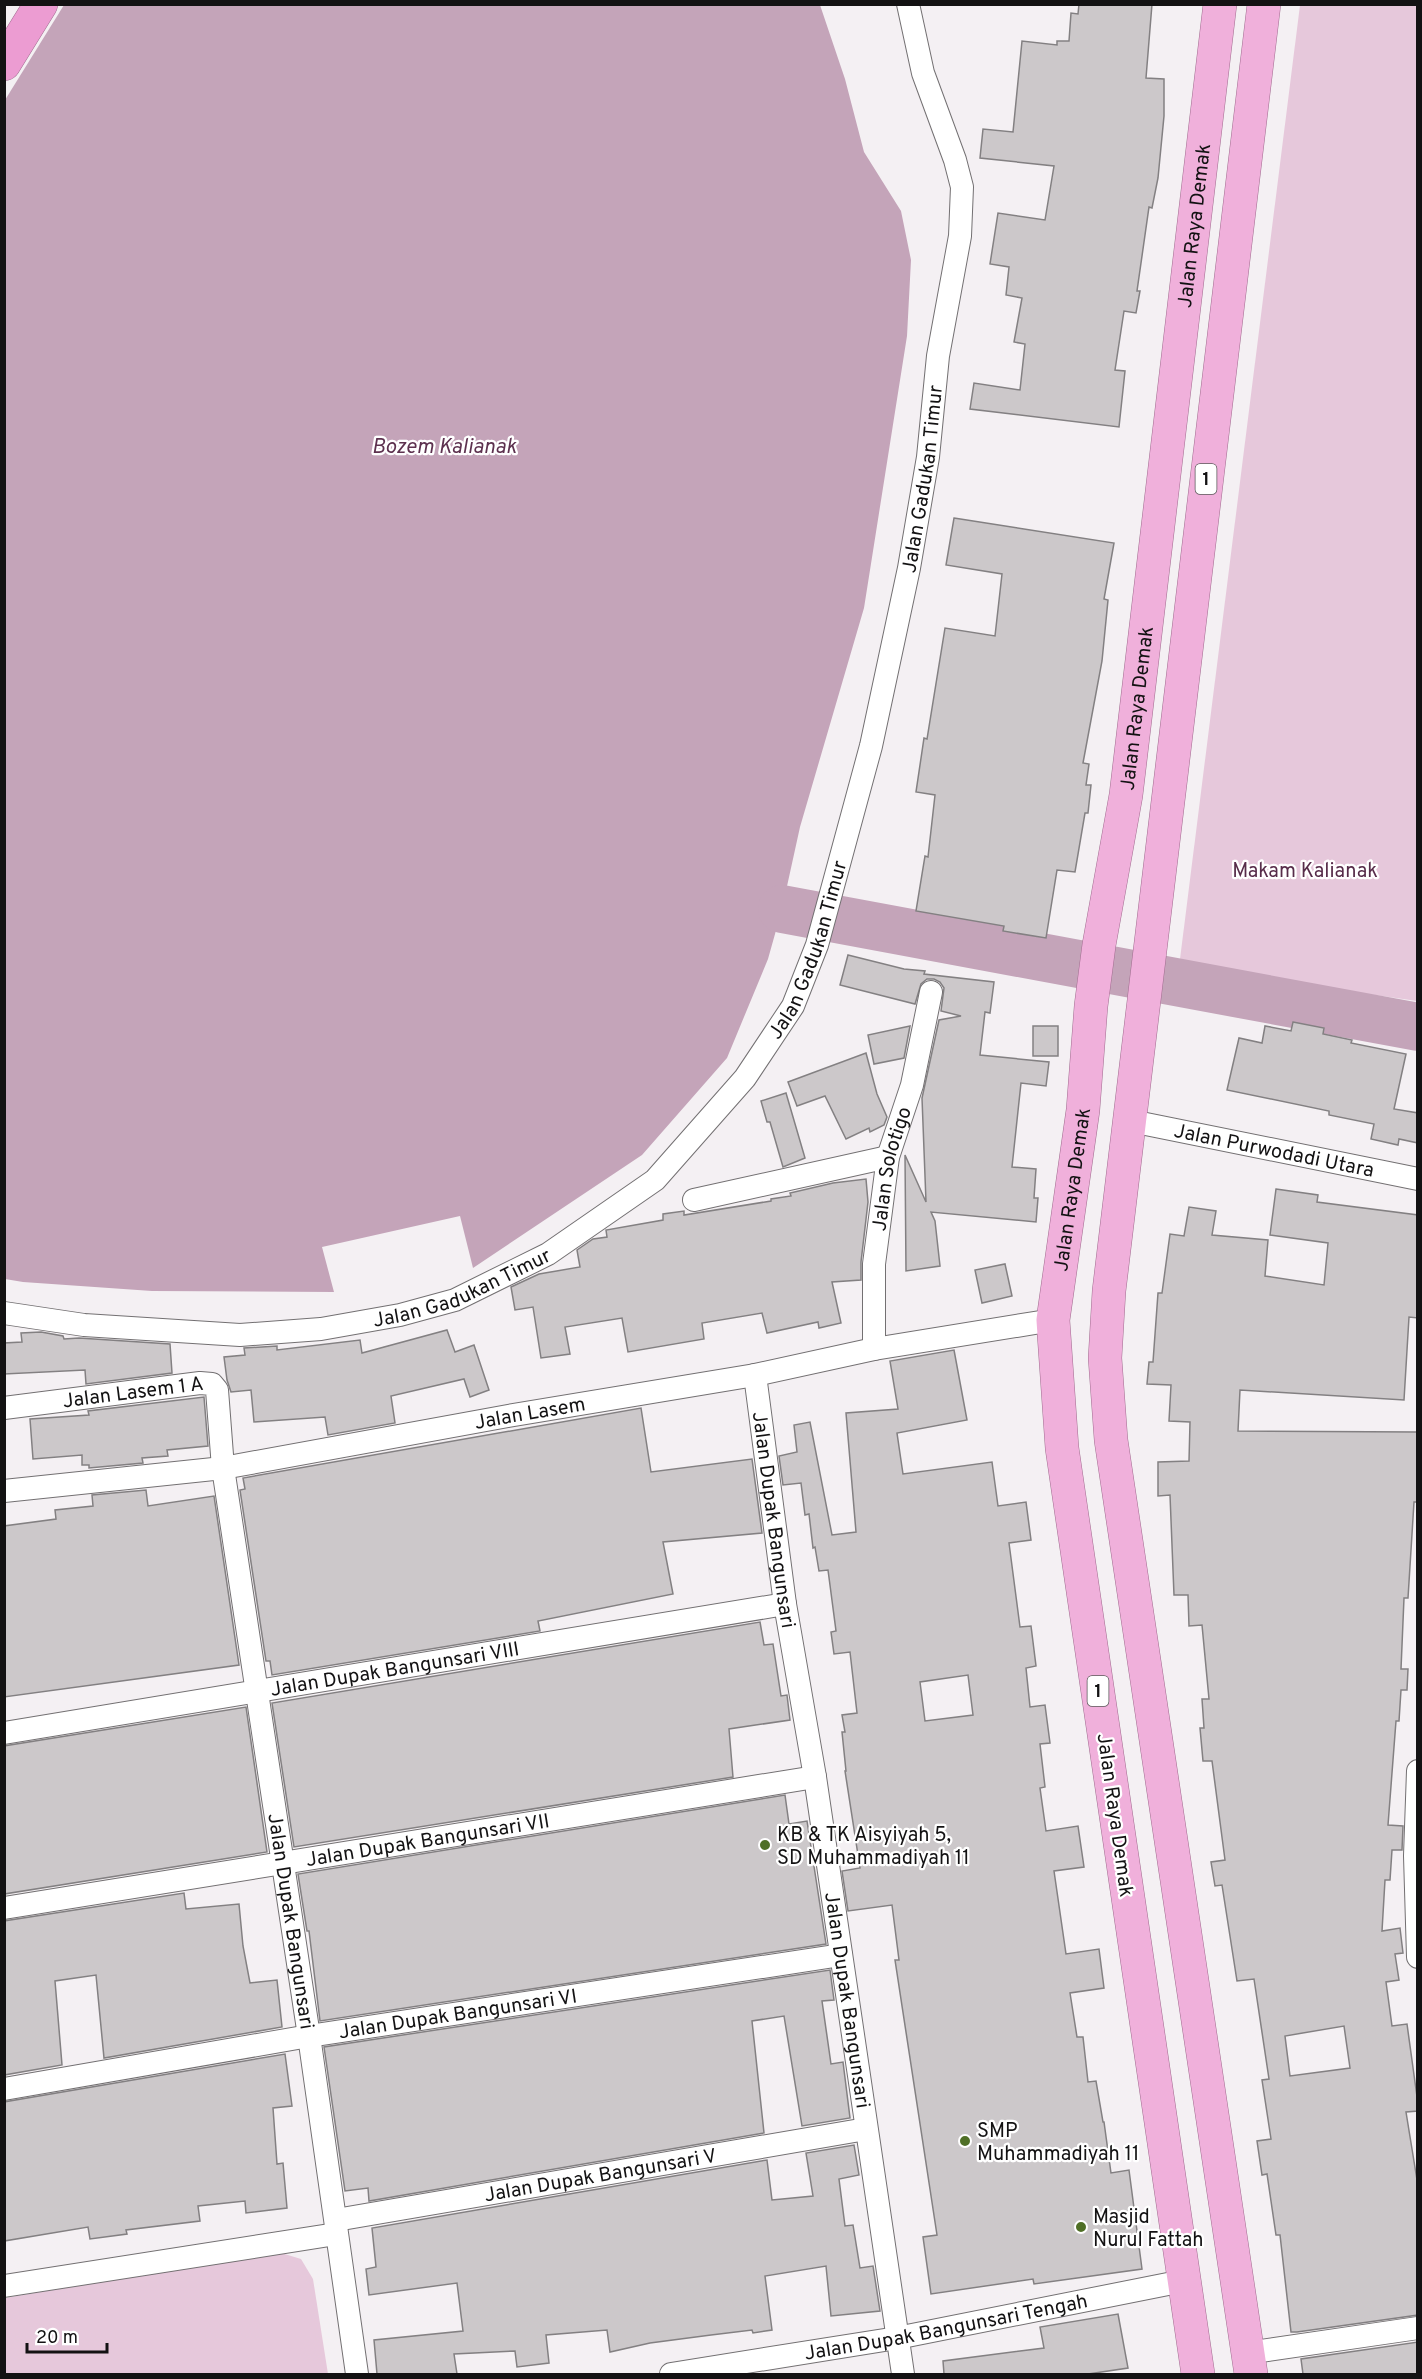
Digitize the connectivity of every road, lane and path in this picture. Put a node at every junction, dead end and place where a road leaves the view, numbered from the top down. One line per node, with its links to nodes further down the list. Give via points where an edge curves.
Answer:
1 (41, 4): 5 (highway)
2 (908, 4): 15 (street, Jalan Gadukan Timur, via 923,73 962,187 962,214 938,356 928,457 871,746 817,945 793,1006 745,1078 655,1180 548,1254 455,1300 400,1316 321,1329 240,1335 84,1325)
3 (1220, 4): 6 (highway, Jalan Raya Demak / 1)
4 (1264, 4): 7 (highway, 1)
5 (4, 64)
6 (1134, 731): 7 (highway, via 1142,740 1153,743); 8 (highway, Jalan Raya Demak / 1)
7 (1175, 736): 9 (highway, 1)
8 (1129, 769): 9 (highway, via 1152,762); 16 (highway, Jalan Raya Demak / 1, via 1099,945 1083,1110)
9 (1171, 775): 11 (highway, 1)
10 (931, 992): 12 (street, Jalan Solotigo, via 912,1086)
11 (1131, 1121): 13 (street, Jalan Purwodadi Utara); 39 (highway, 1, via 1109,1291 1105,1358 1111,1440)
12 (888, 1157): 14 (street); 17 (street, Jalan Solotigo, via 874,1264)
13 (1418, 1179)
14 (694, 1200)
15 (4, 1313)
16 (1053, 1320): 17 (street, Jalan Lasem); 35 (highway, Jalan Raya Demak / 1, via 1062,1448)
17 (874, 1349): 18 (street, Jalan Lasem)
18 (755, 1375): 20 (street, Jalan Lasem); 22 (street, Jalan Dupak Bangunsari)
19 (4, 1408): 20 (street, Jalan Lasem 1 A, via 212,1384 217,1390)
20 (223, 1468): 21 (street, Jalan Lasem); 23 (street, Jalan Dupak Bangunsari)
21 (4, 1491)
22 (785, 1604): 23 (street, Jalan Dupak Bangunsari VIII); 26 (street, Jalan Dupak Bangunsari)
23 (257, 1692): 24 (street, Jalan Dupak Bangunsari VIII); 27 (street, Jalan Dupak Bangunsari)
24 (4, 1733)
25 (1418, 1771): 30 (street)
26 (815, 1777): 27 (street, Jalan Dupak Bangunsari VII); 29 (street, Jalan Dupak Bangunsari)
27 (283, 1863): 28 (street, Jalan Dupak Bangunsari VII); 31 (street, Jalan Dupak Bangunsari)
28 (4, 1908)
29 (842, 1955): 31 (street, Jalan Dupak Bangunsari VI); 33 (street, Jalan Dupak Bangunsari)
30 (1418, 1957)
31 (309, 2036): 32 (street, Jalan Dupak Bangunsari VI); 34 (street, Jalan Dupak Bangunsari)
32 (4, 2089)
33 (866, 2129): 34 (street, Jalan Dupak Bangunsari V); 38 (street, Jalan Dupak Bangunsari)
34 (336, 2227): 36 (street, Jalan Dupak Bangunsari V); 40 (street, Jalan Dupak Bangunsari)
35 (1183, 2281): 38 (street, Jalan Dupak Bangunsari Tengah); 43 (highway, Jalan Raya Demak / 1)
36 (4, 2286)
37 (1418, 2328): 39 (street)
38 (897, 2338): 41 (street, Jalan Dupak Bangunsari Tengah); 42 (street, Jalan Dupak Bangunsari)
39 (1249, 2364)
40 (357, 2374)
41 (671, 2374)
42 (903, 2374)
43 (1198, 2374)

